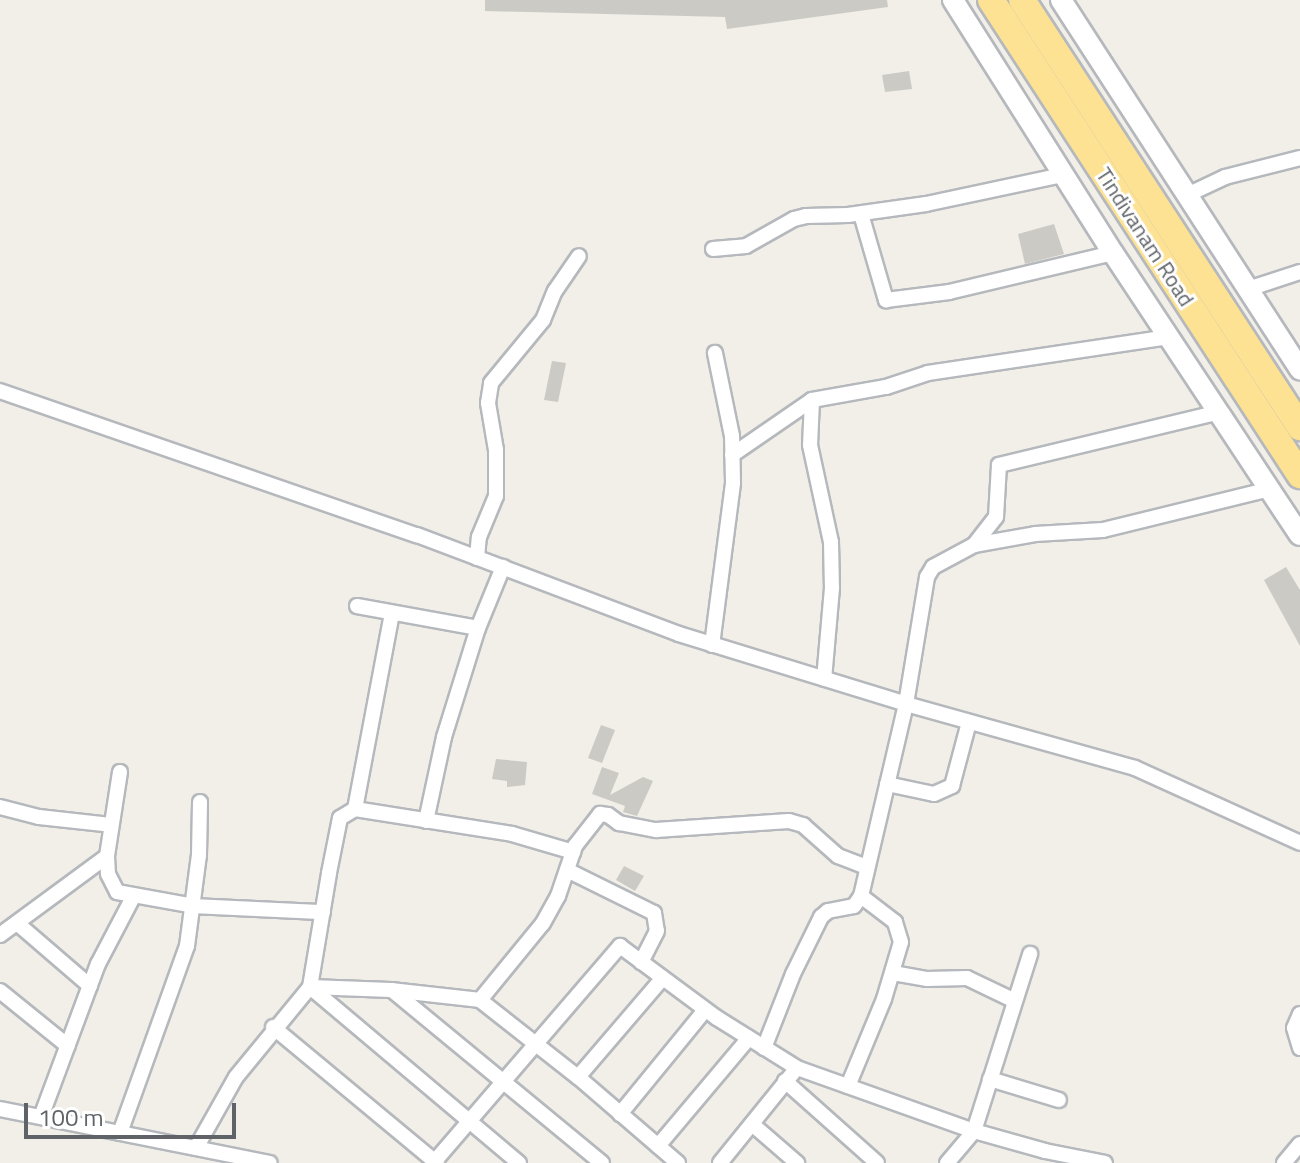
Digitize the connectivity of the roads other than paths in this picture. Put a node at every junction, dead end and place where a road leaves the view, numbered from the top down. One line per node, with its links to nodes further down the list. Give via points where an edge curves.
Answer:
1 (953, 0): 6 (street)
2 (991, 0): 23 (highway, Tindivanam Road)
3 (1022, 0): 21 (highway)
4 (1061, 0): 7 (street)
5 (1300, 158): 7 (street, via 1225,177)
6 (1063, 175): 8 (street); 10 (street)
7 (1187, 195): 13 (street)
8 (861, 214): 9 (street, via 794,219 746,246); 10 (street, via 886,300 949,292)
9 (713, 249)
10 (1113, 253): 14 (street)
11 (579, 256): 27 (street, via 543,320 491,383 496,496 479,537)
12 (1300, 272): 13 (street)
13 (1248, 289): 15 (street)
14 (1170, 337): 19 (street, via 928,373 886,387); 20 (street)
15 (1293, 343): 17 (street)
16 (715, 353): 22 (street)
17 (1300, 369)
18 (0, 391): 27 (street)
19 (812, 400): 22 (street); 33 (street, via 810,445 831,542)
20 (1220, 412): 24 (street); 26 (street, via 999,465 996,517)
21 (1300, 427)
22 (732, 455): 32 (street, via 729,527)
23 (1300, 475)
24 (1270, 489): 25 (street); 26 (street, via 1103,530)
25 (1300, 535)
26 (974, 545): 34 (street, via 933,567 927,577)
27 (477, 558): 28 (street)
28 (503, 567): 31 (street); 32 (street)
29 (357, 606): 30 (street)
30 (392, 613): 31 (street); 40 (street)
31 (478, 628): 41 (street, via 444,737)
32 (712, 645): 33 (street)
33 (824, 679): 34 (street)
34 (906, 704): 35 (street); 37 (street)
35 (969, 722): 37 (street, via 952,786 934,794); 43 (street, via 1135,768)
36 (120, 772): 42 (street)
37 (887, 784): 46 (street)
38 (200, 802): 50 (street)
39 (0, 807): 42 (street)
40 (355, 809): 41 (street); 51 (street, via 340,818)
41 (426, 821): 44 (street, via 525,836)
42 (111, 825): 45 (street)
43 (1300, 843)
44 (573, 852): 46 (street, via 600,814 656,830 789,821 803,825 838,856); 47 (street)
45 (107, 856): 49 (street, via 112,885); 52 (street)
46 (867, 867): 48 (street)
47 (567, 870): 55 (street, via 654,913 657,931); 62 (street, via 543,923)
48 (861, 896): 56 (street, via 889,915 900,930); 70 (street, via 854,906 821,917)
49 (133, 897): 50 (street); 58 (street)
50 (194, 906): 51 (street); 85 (street, via 183,957)
51 (323, 912): 59 (street)
52 (18, 924): 53 (street); 58 (street)
53 (0, 935)
54 (1030, 954): 63 (street)
55 (641, 962): 57 (street); 69 (street, via 620,946)
56 (893, 973): 63 (street, via 967,978); 77 (street)
57 (662, 979): 64 (street); 73 (street)
58 (90, 986): 68 (street)
59 (310, 987): 60 (street); 66 (street); 82 (street)
60 (391, 990): 62 (street); 75 (street)
61 (0, 991): 68 (street)
62 (480, 1000): 69 (street)
63 (1015, 1001): 74 (street)
64 (705, 1010): 67 (street); 80 (street)
65 (1300, 1014): 71 (street, via 1294,1028)
66 (273, 1027): 88 (street, via 236,1077); 91 (street)
67 (749, 1038): 70 (street); 87 (street)
68 (68, 1046): 81 (street)
69 (536, 1046): 73 (street); 75 (street)
70 (764, 1048): 72 (street)
71 (1300, 1048)
72 (797, 1068): 76 (street); 77 (street)
73 (578, 1077): 80 (street)
74 (990, 1079): 78 (street); 84 (street)
75 (504, 1081): 82 (street); 94 (street)
76 (785, 1081): 83 (street); 98 (street)
77 (848, 1086): 84 (street)
78 (1059, 1100)
79 (0, 1109): 81 (street)
80 (620, 1114): 87 (street)
81 (41, 1117): 85 (street)
82 (471, 1122): 91 (street); 93 (street)
83 (752, 1124): 96 (street); 97 (street)
84 (974, 1131): 89 (street); 99 (street)
85 (120, 1133): 88 (street)
86 (1300, 1144): 101 (street)
87 (658, 1146): 95 (street)
88 (196, 1148): 92 (street)
89 (1041, 1157): 90 (street)
90 (1078, 1161): 100 (street)
91 (436, 1162)
92 (270, 1163)
93 (519, 1163)
94 (602, 1163)
95 (678, 1163)
96 (720, 1163)
97 (797, 1163)
98 (877, 1163)
99 (947, 1163)
100 (1105, 1163)
101 (1284, 1163)

